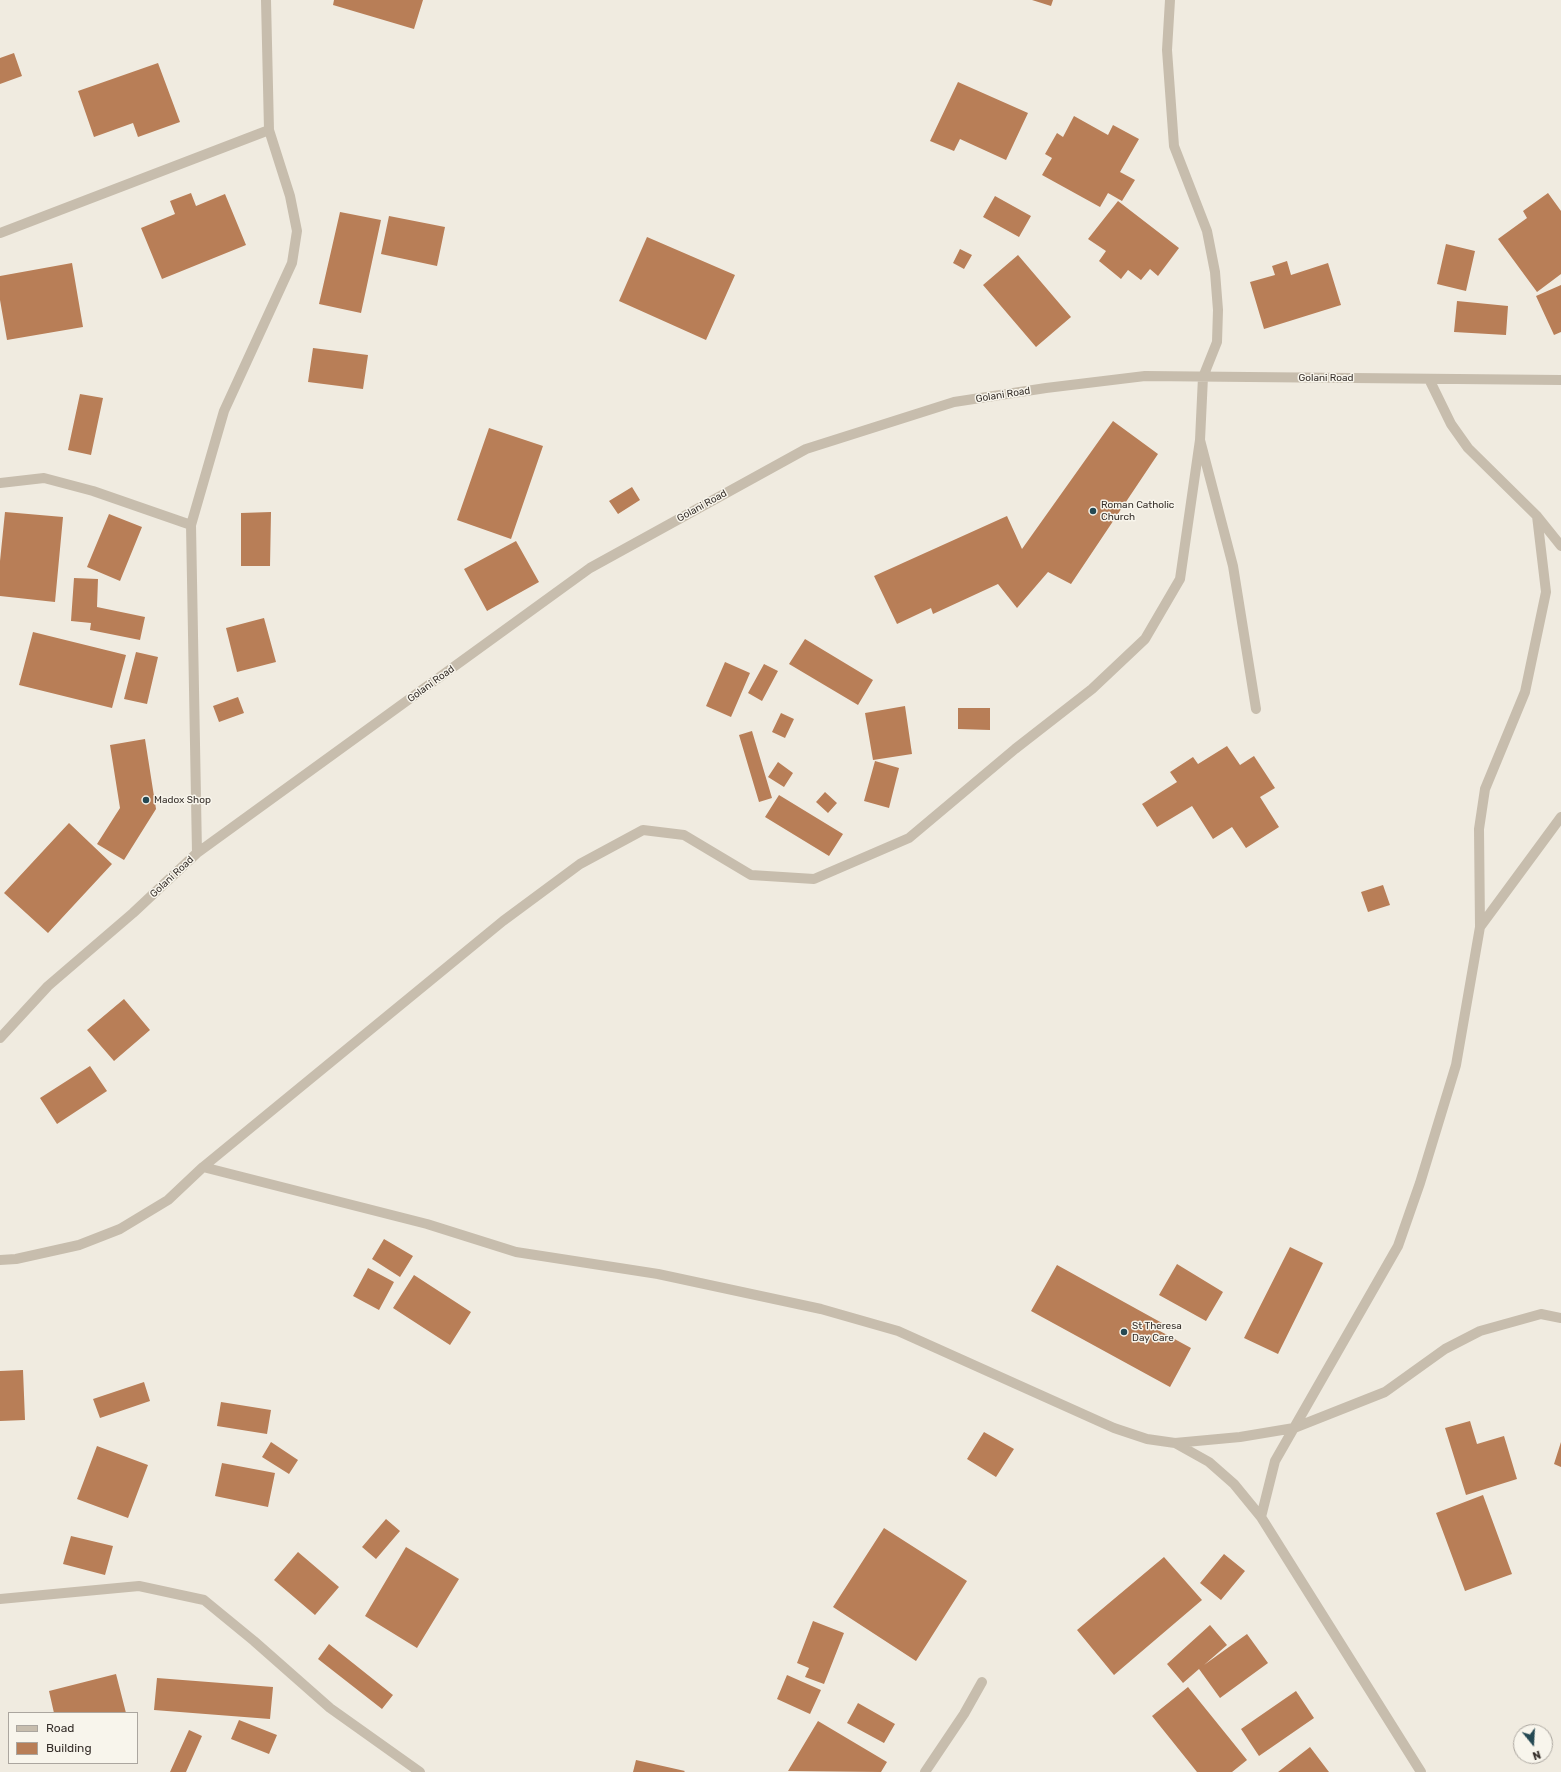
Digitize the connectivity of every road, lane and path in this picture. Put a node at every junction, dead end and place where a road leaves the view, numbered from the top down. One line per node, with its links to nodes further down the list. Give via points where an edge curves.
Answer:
1 (266, 0): 3 (street)
2 (1170, 0): 5 (street, via 1167,50 1174,146 1207,231 1215,272 1217,342)
3 (269, 130): 4 (street); 11 (street, via 290,196 297,231 292,263 224,411)
4 (0, 233)
5 (1203, 377): 6 (street, Golani Road); 8 (street); 15 (street, Golani Road, via 1145,376 954,402 806,449 590,568)
6 (1429, 379): 7 (street, Golani Road); 10 (street, via 1451,424 1468,448)
7 (1561, 380)
8 (1200, 440): 13 (street, via 1233,566); 18 (street, via 1180,579 1145,639 1092,689 1015,749 909,838 814,879 751,875 684,835 643,830 580,864 503,921)
9 (0, 483): 11 (street, via 44,478 93,491)
10 (1538, 516): 12 (street); 16 (street, via 1546,592 1525,692 1485,789 1479,829)
11 (191, 525): 15 (street)
12 (1561, 546)
13 (1256, 709)
14 (1561, 817): 16 (street)
15 (197, 853): 17 (street, Golani Road, via 133,913 48,986)
16 (1480, 927): 21 (street, via 1456,1065 1398,1246)
17 (0, 1038)
18 (203, 1167): 19 (street, via 168,1200 120,1229 79,1245 16,1259); 22 (street, via 427,1224 516,1252 658,1274 821,1309 898,1331 1114,1428 1147,1439)
19 (0, 1260)
20 (1561, 1318): 21 (street, via 1542,1314 1480,1331 1445,1348 1385,1392)
21 (1294, 1428): 22 (street, via 1240,1437); 23 (street, via 1274,1462)
22 (1175, 1443): 23 (street, via 1209,1462 1234,1484)
23 (1261, 1517): 28 (street)
24 (0, 1599): 26 (street, via 139,1586 204,1600 330,1708)
25 (982, 1682): 27 (street)
26 (420, 1772)
27 (925, 1772)
28 (1421, 1772)

